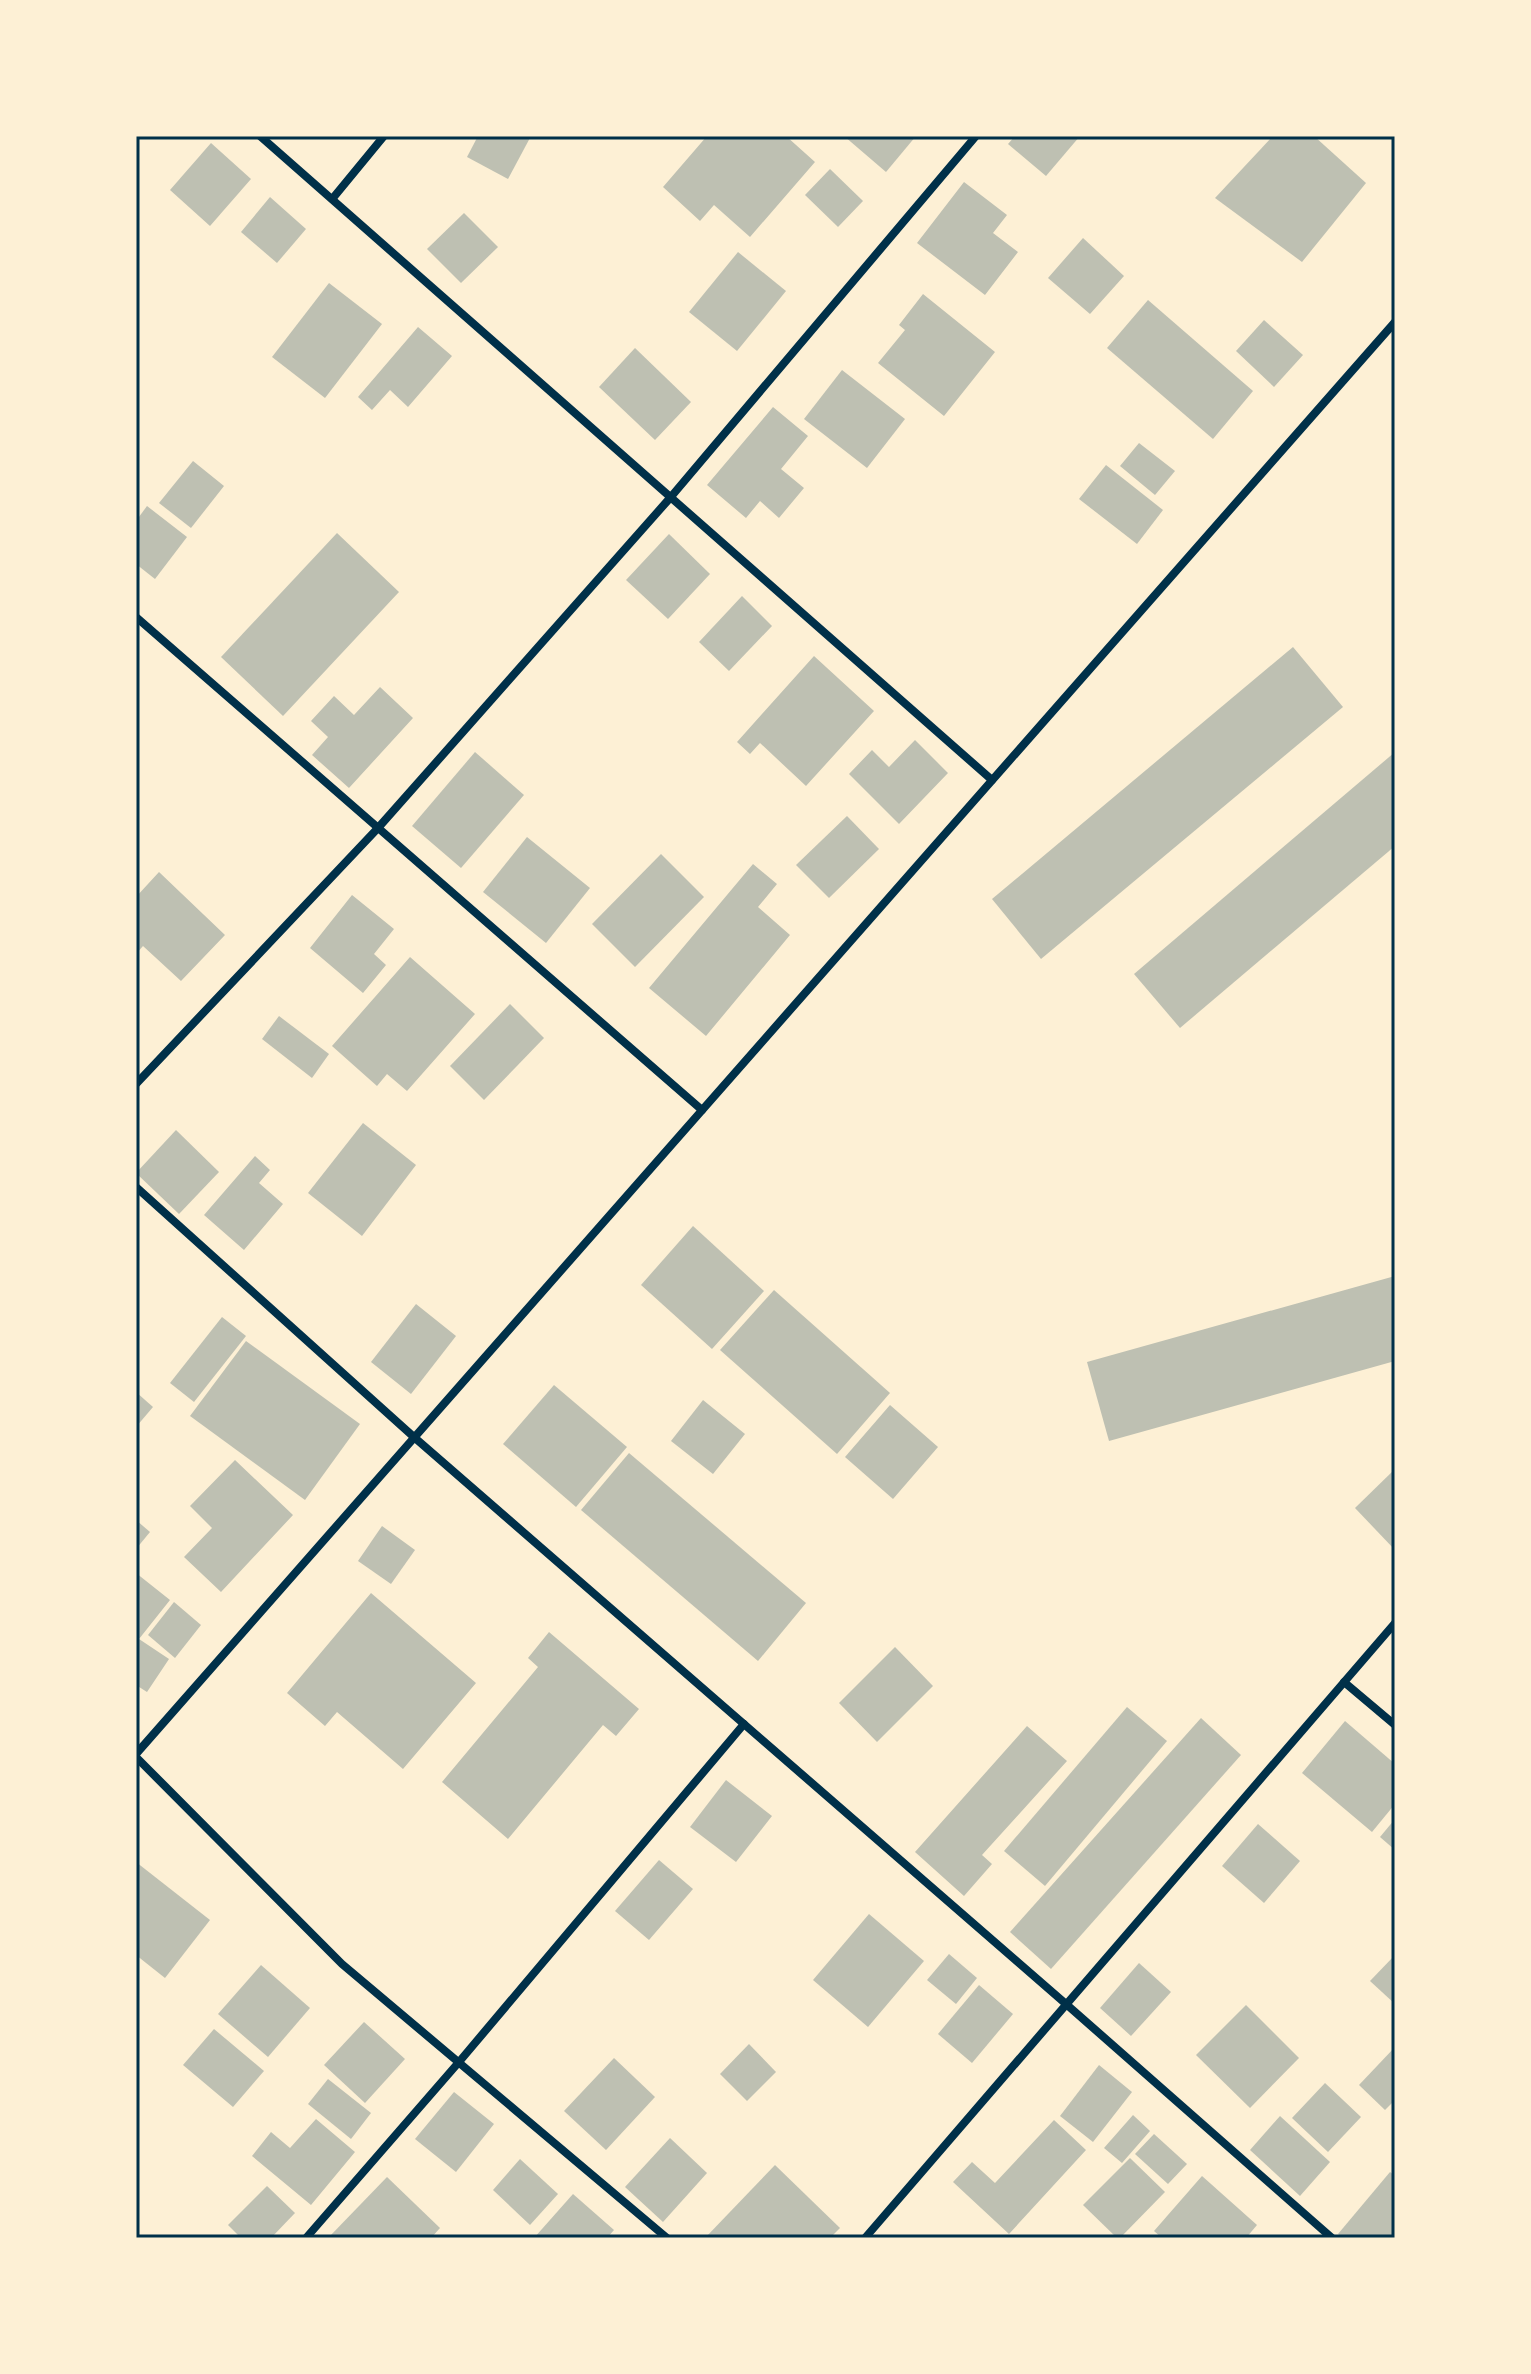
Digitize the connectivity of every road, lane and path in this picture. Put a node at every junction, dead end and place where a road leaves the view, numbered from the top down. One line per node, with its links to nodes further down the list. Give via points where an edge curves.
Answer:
1 (260, 136): 4 (street)
2 (384, 136): 4 (street)
3 (976, 136): 6 (street)
4 (333, 198): 6 (street)
5 (1395, 322): 8 (street)
6 (670, 498): 8 (street); 9 (street)
7 (136, 617): 9 (street)
8 (992, 780): 11 (street)
9 (378, 828): 10 (street); 11 (street)
10 (136, 1084)
11 (702, 1110): 13 (street)
12 (136, 1187): 13 (street)
13 (415, 1438): 16 (street); 18 (street)
14 (1395, 1623): 15 (street)
15 (1344, 1682): 17 (street); 19 (street)
16 (744, 1724): 19 (street); 20 (street)
17 (1395, 1725)
18 (136, 1755): 20 (street, via 342,1964)
19 (1066, 2004): 23 (street); 24 (street)
20 (459, 2062): 21 (street); 22 (street)
21 (306, 2238)
22 (667, 2238)
23 (865, 2238)
24 (1332, 2238)

